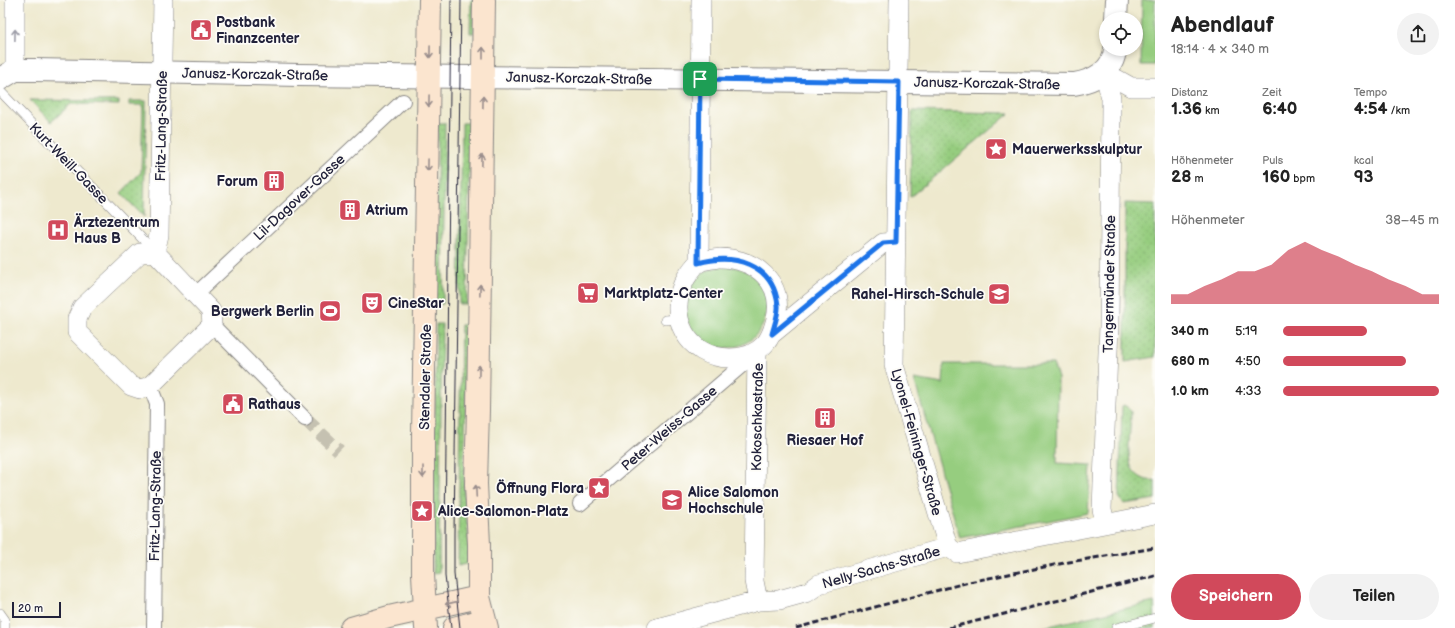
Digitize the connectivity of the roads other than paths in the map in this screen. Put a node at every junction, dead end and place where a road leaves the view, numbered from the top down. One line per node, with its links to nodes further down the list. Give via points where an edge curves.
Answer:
1 (15, 0): 14 (street, one-way to 1)
2 (163, 0): 10 (street, Fritz-Lang-Straße)
3 (430, 0): 12 (main road, Stendaler Straße, one-way to 12)
4 (484, 0): 13 (main road, one-way to 4)
5 (701, 0): 15 (street)
6 (900, 0): 16 (street, Lyonel-Feininger-Straße)
7 (1117, 0): 8 (street)
8 (1116, 12)
9 (1114, 56): 11 (street, via 1112,64)
10 (162, 72): 12 (street, Janusz-Korczak-Straße); 14 (street, Janusz-Korczak-Straße); 21 (street, Fritz-Lang-Straße, via 159,235)
11 (1104, 72): 16 (street, Janusz-Korczak-Straße, via 1088,81 1074,84); 17 (street, via 1131,87); 31 (street, Tangermünder Straße, via 1112,103 1109,326 1102,508)
12 (430, 76): 13 (street, Janusz-Korczak-Straße); 37 (main road, Stendaler Straße, one-way to 37, via 423,433)
13 (483, 76): 15 (street, Janusz-Korczak-Straße); 33 (main road, one-way to 13, via 476,484)
14 (4, 77)
15 (700, 79): 16 (street, Janusz-Korczak-Straße); 22 (street)
16 (899, 82): 20 (street, Lyonel-Feininger-Straße)
17 (1155, 87)
18 (0, 91): 21 (lane, Kurt-Weill-Gasse)
19 (403, 101): 23 (street, Lil-Dagover-Gasse)
20 (896, 242): 25 (street, via 883,243); 32 (street, Lyonel-Feininger-Straße, via 894,365)
21 (156, 252): 23 (street); 27 (street, via 140,253 82,308 77,320 77,332 131,386 140,389)
22 (698, 263): 25 (street, Kokoschkastraße, via 730,258 757,268 768,278 776,292 779,306); 26 (street, Kokoschkastraße, via 680,291 672,320 701,352 720,358 740,358)
23 (196, 294): 24 (street, via 211,311)
24 (212, 325): 27 (street); 28 (street)
25 (772, 334): 26 (street, Kokoschkastraße)
26 (757, 352): 29 (street, Peter-Weiss-Gasse); 34 (street, Kokoschkastraße, via 754,581)
27 (150, 386): 40 (street, Fritz-Lang-Straße, via 157,404)
28 (305, 419)
29 (580, 504)
30 (1155, 514): 31 (street, Nelly-Sachs-Straße)
31 (1105, 523): 32 (street, Nelly-Sachs-Straße, via 957,552)
32 (948, 547): 34 (street, Nelly-Sachs-Straße, via 819,584 808,592 779,600)
33 (479, 597): 37 (main road, one-way to 37); 38 (main road)
34 (758, 601): 43 (street, Nelly-Sachs-Straße)
35 (0, 613): 39 (lane, via 5,620)
36 (1155, 618): 44 (lane)
37 (425, 619): 41 (main road)
38 (485, 624): 42 (main road)
39 (5, 628)
40 (154, 628)
41 (351, 628)
42 (454, 628)
43 (657, 628)
44 (1116, 628)

